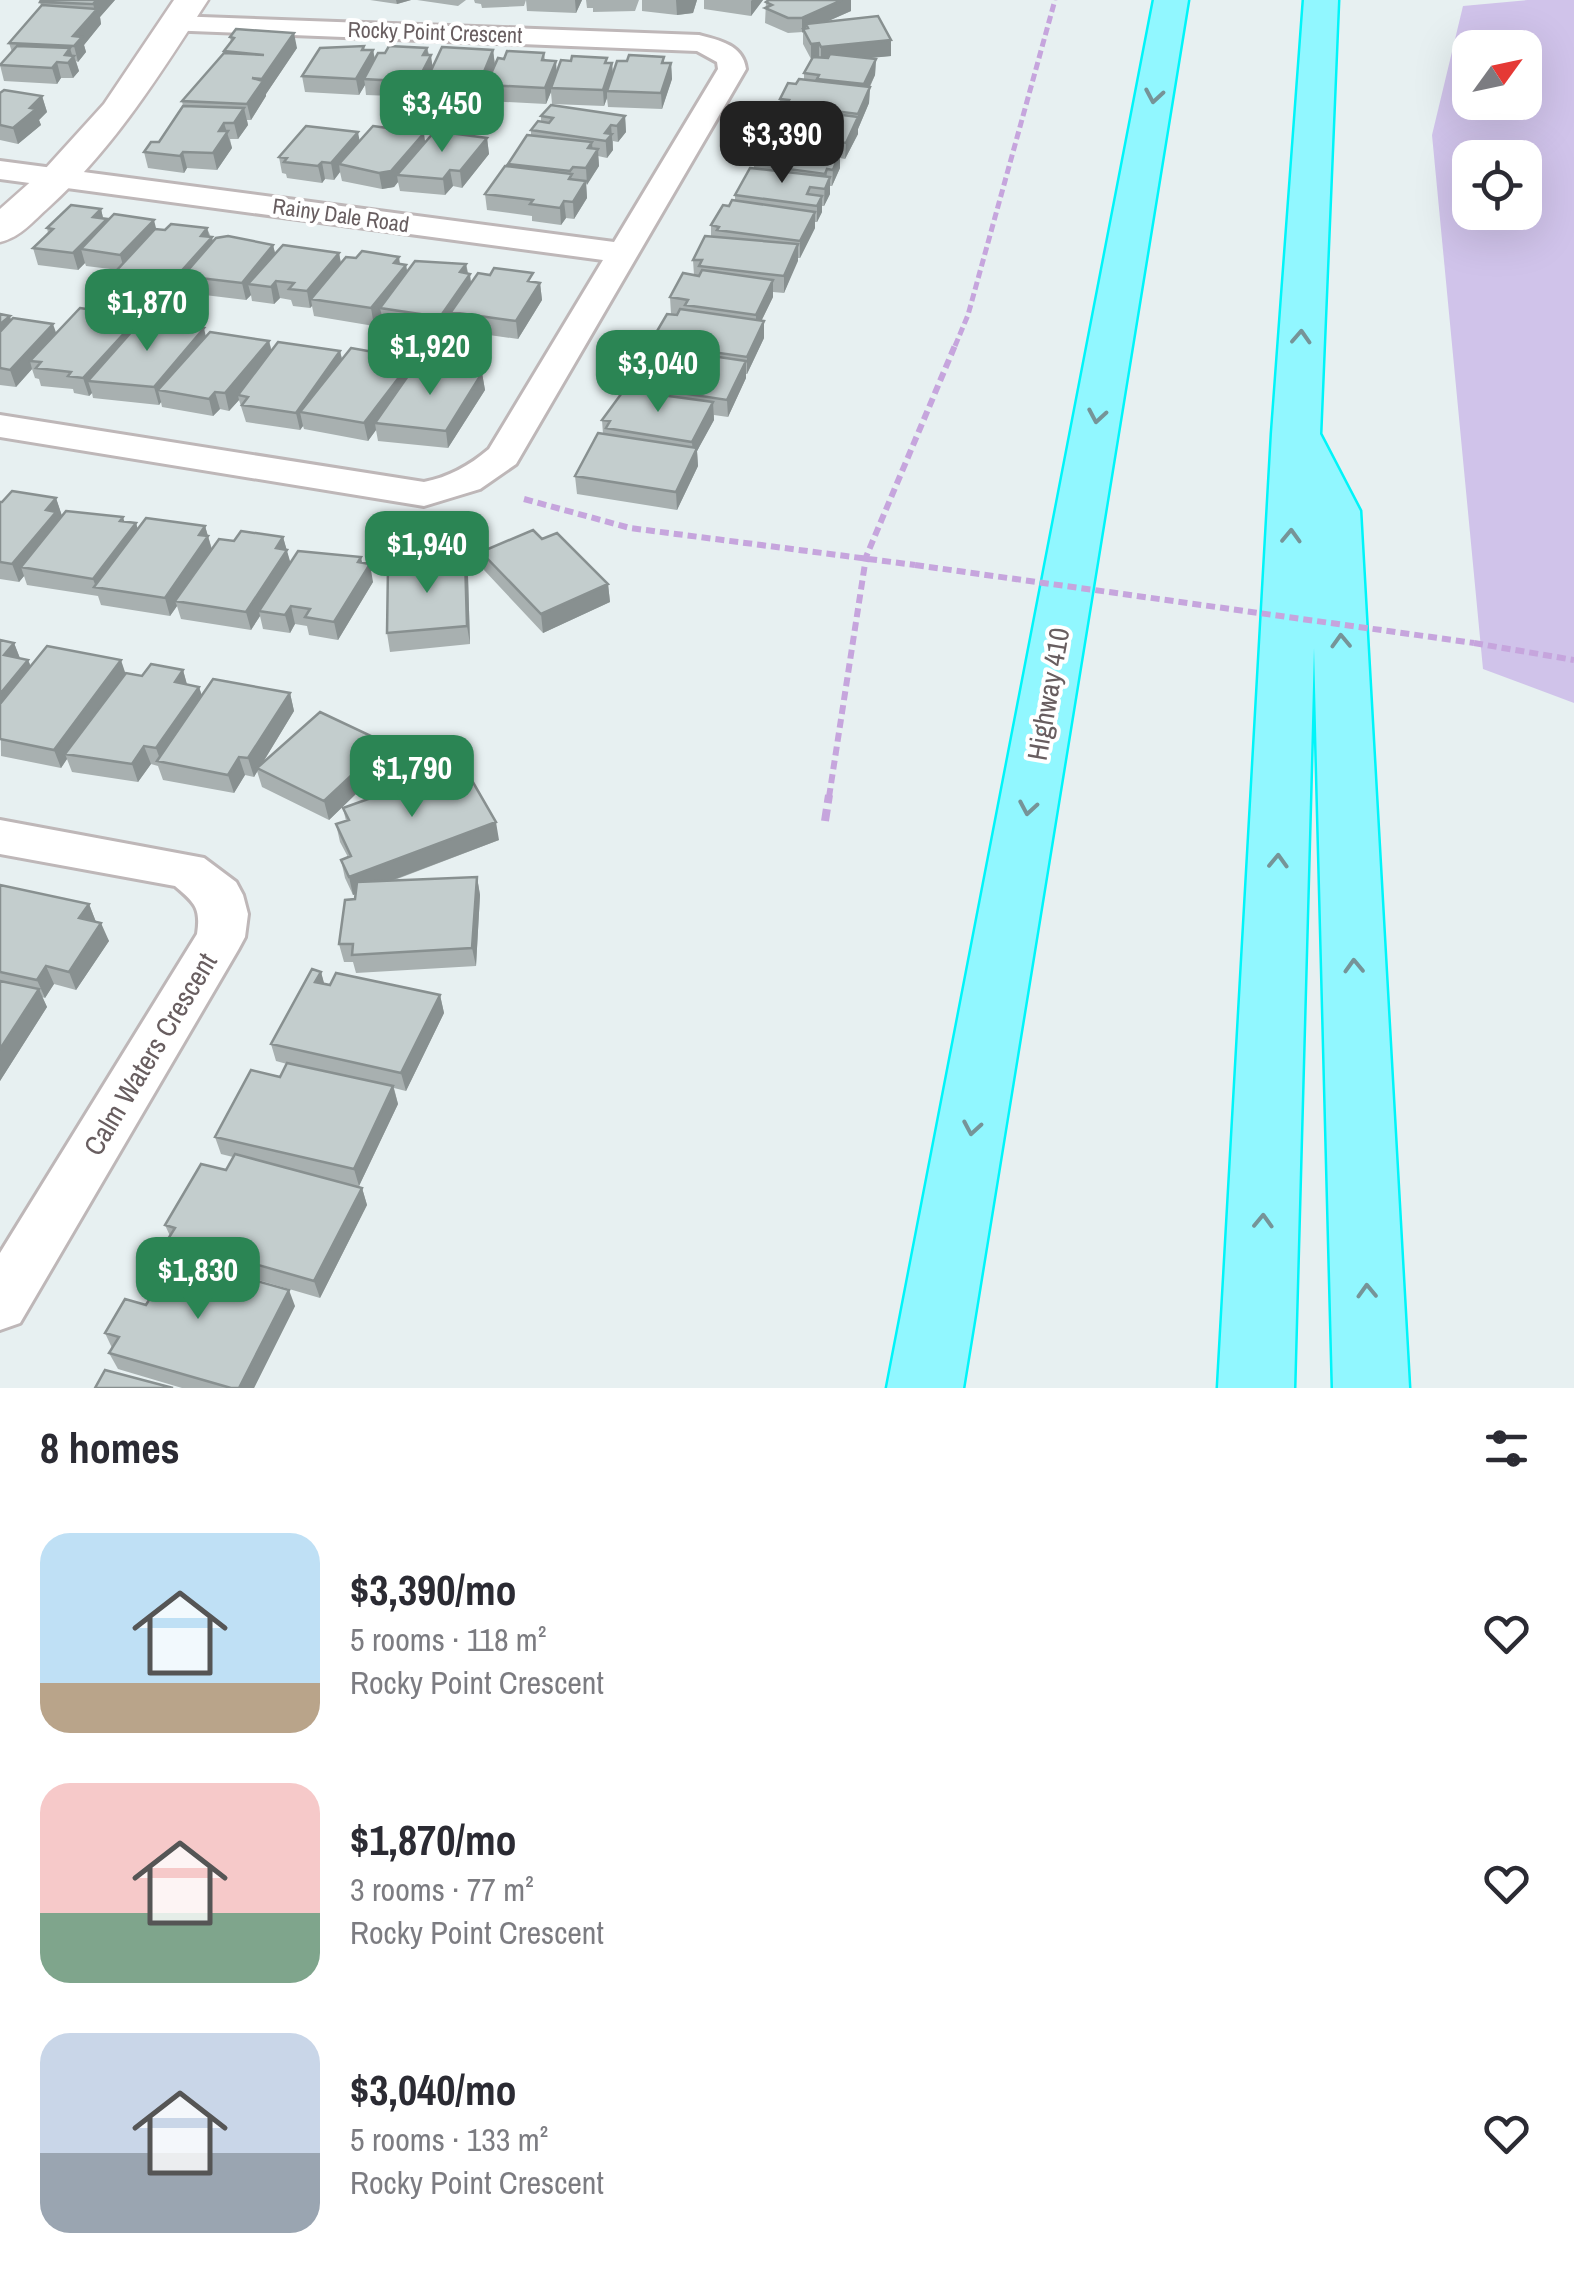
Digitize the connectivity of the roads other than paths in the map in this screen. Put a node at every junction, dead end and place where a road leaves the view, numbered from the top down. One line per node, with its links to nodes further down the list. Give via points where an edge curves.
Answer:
1 (1171, 0): 12 (highway, Highway 410, one-way to 12)
2 (1321, 0): 9 (highway, one-way to 2)
3 (183, 12): 5 (street, via 118,111); 7 (street, Rocky Point Crescent, via 718,49 732,69)
4 (0, 170): 5 (street, Rainy Dale Road)
5 (58, 177): 6 (street); 7 (street, Rainy Dale Road)
6 (0, 230)
7 (624, 252): 8 (street, Rocky Point Crescent, via 503,456 461,486 424,494)
8 (0, 426)
9 (1296, 434): 13 (highway, one-way to 9); 14 (highway, one-way to 9, via 1335,511)
10 (0, 837): 11 (street, Calm Waters Crescent, via 188,870 219,895 224,914 221,937)
11 (0, 1304)
12 (922, 1372)
13 (1256, 1388)
14 (1371, 1388)

